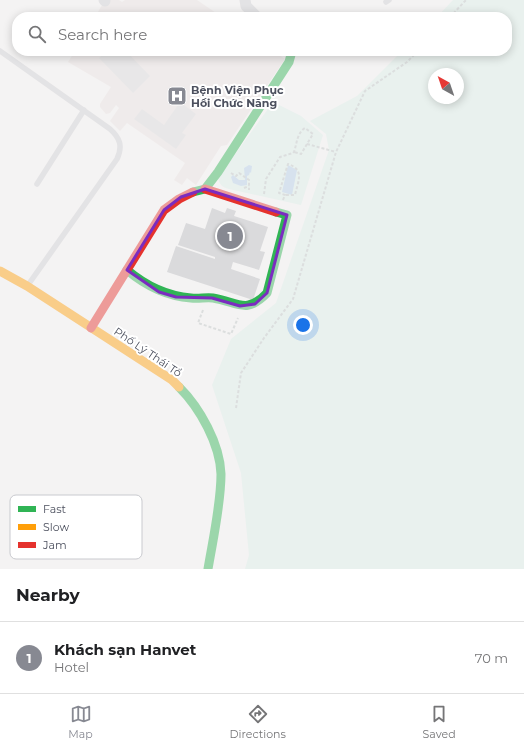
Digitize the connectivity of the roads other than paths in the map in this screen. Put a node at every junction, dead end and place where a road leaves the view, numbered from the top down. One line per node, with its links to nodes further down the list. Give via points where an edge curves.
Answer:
1 (244, 0): 2 (street)
2 (252, 12)
3 (0, 52): 5 (lane)
4 (291, 56): 7 (street)
5 (84, 110): 6 (lane); 10 (lane, via 117,135 121,152)
6 (37, 184)
7 (205, 189): 8 (street, via 181,197 164,210); 8 (street, via 286,215 267,293 262,300 255,304 240,306 212,298 176,297 140,282)
8 (127, 270): 11 (street)
9 (0, 271): 10 (street, Phố Lý Thái Tổ)
10 (27, 286): 11 (street, Phố Lý Thái Tổ)
11 (91, 328): 12 (street, Phố Lý Thái Tổ, via 172,380 191,399 216,446 221,473 220,494)
12 (208, 569)

